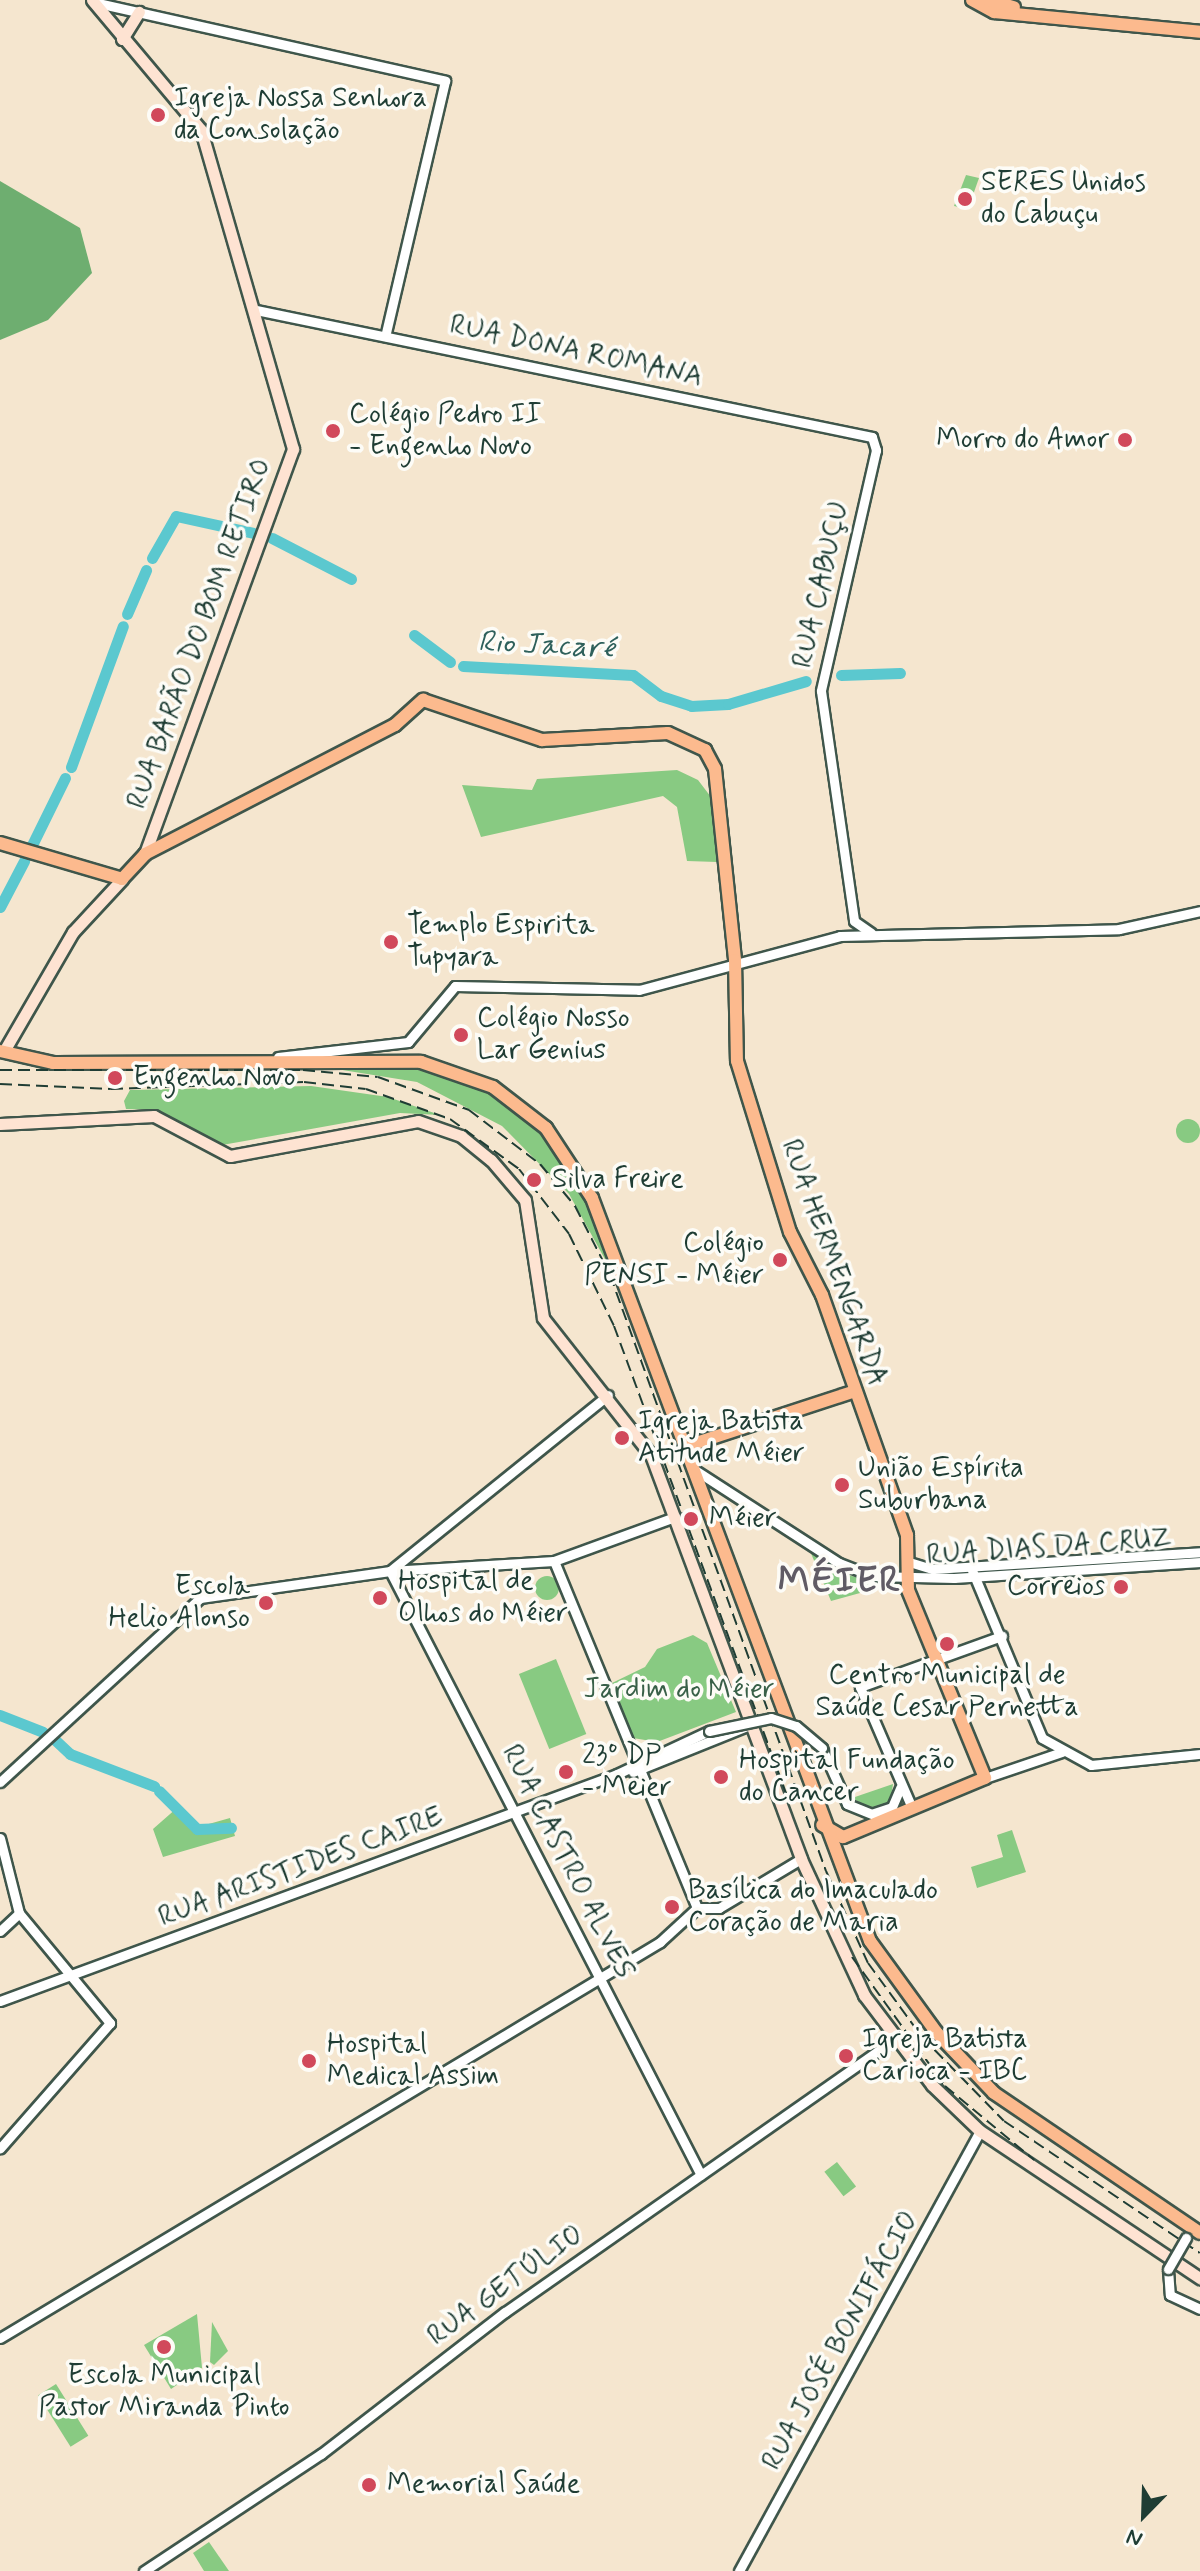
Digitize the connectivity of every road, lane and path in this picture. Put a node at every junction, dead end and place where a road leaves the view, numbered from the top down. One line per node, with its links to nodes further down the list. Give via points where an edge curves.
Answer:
1 (972, 0): 5 (main road, via 994,12)
2 (989, 0): 5 (main road)
3 (92, 1): 4 (street); 6 (main road, RUA BARÃO DO BOM RETIRO)
4 (139, 12): 6 (main road); 8 (street, via 445,81)
5 (1200, 29)
6 (122, 39): 7 (main road, RUA BARÃO DO BOM RETIRO, via 194,116)
7 (256, 310): 8 (street, RUA DONA ROMANA); 11 (main road, RUA BARÃO DO BOM RETIRO, via 289,428 292,463)
8 (385, 336): 9 (street, RUA DONA ROMANA, via 866,434)
9 (876, 450): 14 (street, RUA CABUÇU, via 821,691)
10 (0, 843): 12 (main road)
11 (145, 854): 12 (main road, RUA BARÃO DO BOM RETIRO); 17 (main road, RUA HERMENGARDA, via 395,725 423,700 542,740 668,733 694,740 715,769)
12 (122, 879): 18 (main road, RUA BARÃO DO BOM RETIRO, via 73,932)
13 (1200, 911): 15 (street, via 1119,929)
14 (854, 921): 15 (street); 16 (street)
15 (871, 933): 16 (street)
16 (840, 936): 17 (street)
17 (735, 960): 19 (street, via 639,990 455,986 408,1042); 21 (main road, RUA HERMENGARDA, via 737,1061 790,1232 822,1295)
18 (2, 1051): 19 (main road, via 53,1063)
19 (260, 1059): 23 (main road, via 440,1065 503,1092 537,1119 587,1188)
20 (0, 1124): 22 (main road, via 154,1116 222,1156 412,1122 461,1136 519,1190 533,1232 543,1318)
21 (855, 1391): 23 (main road); 28 (main road, RUA HERMENGARDA, via 907,1535)
22 (608, 1395): 25 (main road, via 645,1443); 30 (street)
23 (684, 1447): 24 (main road)
24 (692, 1468): 32 (street, RUA DIAS DA CRUZ, via 839,1563); 49 (main road)
25 (675, 1517): 27 (street); 35 (main road)
26 (1200, 1552): 31 (street, RUA DIAS DA CRUZ)
27 (554, 1561): 30 (street); 40 (street)
28 (906, 1561): 31 (street, RUA DIAS DA CRUZ, via 920,1569); 32 (main road, RUA HERMENGARDA)
29 (1200, 1562): 31 (street, RUA DIAS DA CRUZ)
30 (390, 1571): 42 (street, via 200,1598); 46 (street, RUA CASTRO ALVES)
31 (973, 1572): 32 (street, RUA DIAS DA CRUZ); 33 (street)
32 (905, 1579): 34 (main road)
33 (1002, 1636): 34 (street); 36 (street)
34 (939, 1661): 41 (main road); 43 (street, via 860,1687)
35 (751, 1724): 40 (street, RUA ARISTIDES CAIRE); 52 (main road)
36 (1042, 1738): 37 (street); 39 (street)
37 (1062, 1752): 38 (street, via 1091,1765); 39 (street)
38 (1200, 1754)
39 (1039, 1757): 41 (street)
40 (640, 1763): 44 (street); 44 (street); 46 (street, RUA ARISTIDES CAIRE); 47 (street, bridge, via 709,1731 771,1718 796,1726 822,1748)
41 (985, 1778): 45 (main road)
42 (0, 1782)
43 (899, 1785): 45 (street); 47 (street, via 889,1810)
44 (644, 1790): 56 (street)
45 (912, 1808): 48 (main road)
46 (514, 1812): 61 (street, RUA ARISTIDES CAIRE); 62 (street, RUA CASTRO ALVES)
47 (858, 1813): 48 (street)
48 (894, 1816): 50 (main road)
49 (822, 1825): 50 (main road); 53 (main road)
50 (843, 1837): 53 (main road)
51 (0, 1838): 57 (street)
52 (801, 1859): 56 (street, via 719,1908); 64 (main road, via 838,1947)
53 (837, 1863): 54 (main road)
54 (847, 1884): 55 (main road); 58 (main road)
55 (852, 1899): 58 (main road); 60 (main road)
56 (697, 1908): 62 (street, via 683,1928)
57 (19, 1913): 59 (street); 61 (street)
58 (868, 1921): 60 (main road)
59 (0, 1931)
60 (879, 1955): 68 (main road, via 936,2032 994,2093)
61 (70, 1976): 63 (street, RUA ARISTIDES CAIRE); 66 (street, via 110,2023)
62 (602, 1977): 67 (street, RUA CASTRO ALVES); 71 (street)
63 (0, 2001)
64 (895, 2039): 65 (main road); 67 (street, RUA GETÚLIO)
65 (980, 2131): 69 (main road); 73 (street, RUA JOSÉ BONIFÁCIO)
66 (0, 2148)
67 (701, 2175): 72 (street, RUA GETÚLIO, via 505,2312 321,2454)
68 (1193, 2233): 70 (street, bridge, via 1168,2269 1170,2295)
69 (1200, 2278)
70 (1200, 2309)
71 (0, 2338)
72 (144, 2571)
73 (739, 2571)

